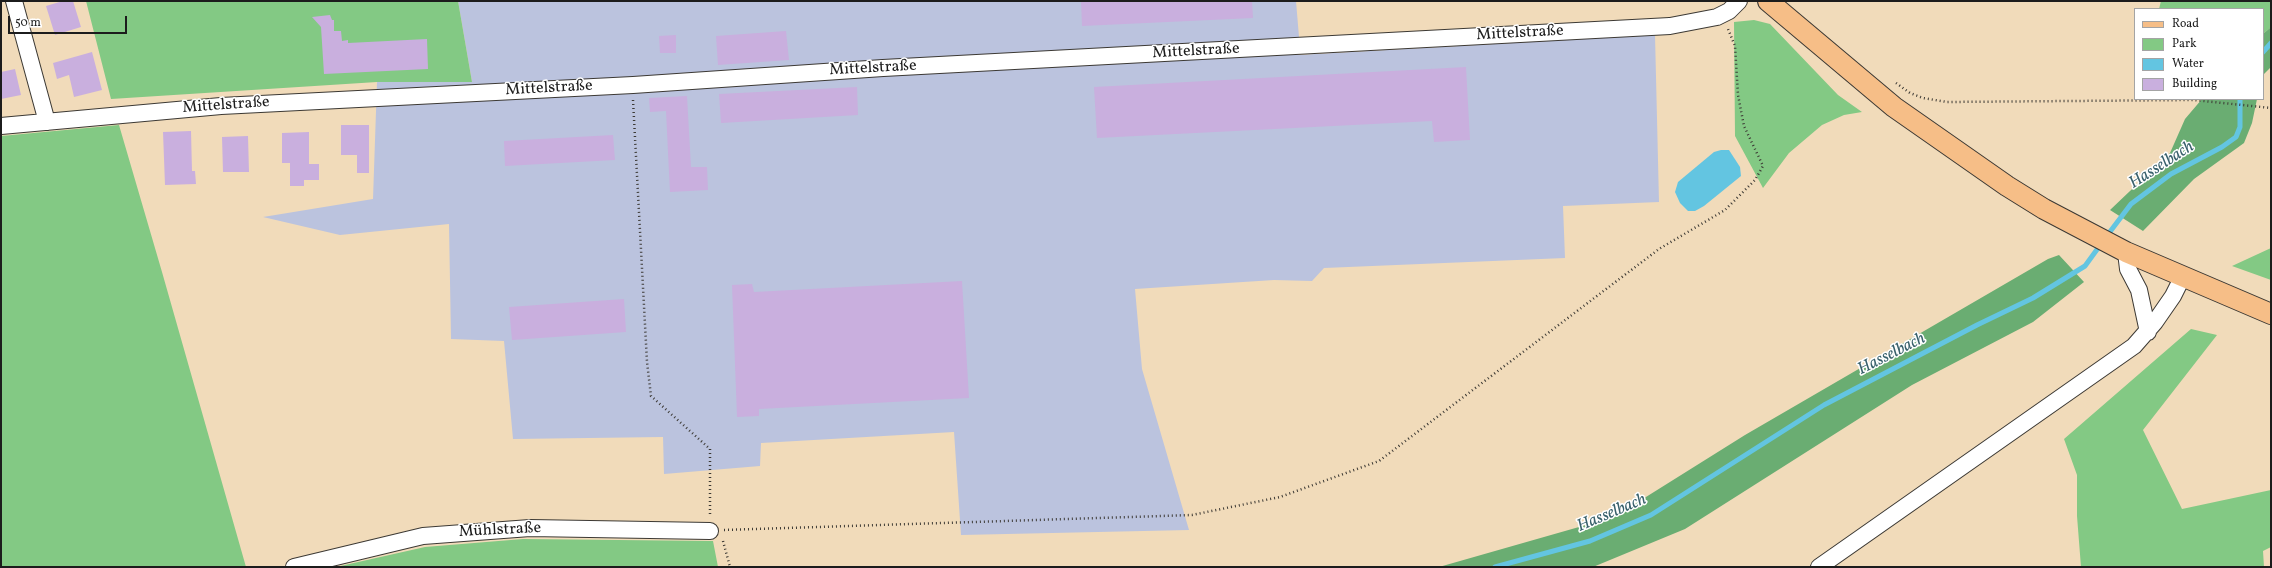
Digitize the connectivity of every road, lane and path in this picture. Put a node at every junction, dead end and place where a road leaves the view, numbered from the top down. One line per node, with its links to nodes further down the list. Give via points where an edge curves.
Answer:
1 (14, 1): 10 (street)
2 (1739, 1): 4 (street, Mittelstraße, via 1729,11)
3 (1768, 1): 12 (main road, via 1860,80 1928,132 2007,186 2082,230)
4 (1717, 17): 6 (street, Mittelstraße, via 1670,26 883,68); 16 (path, via 1730,32 1735,46 1738,95 1744,126 1762,166 1755,180 1725,210 1659,248 1379,461 1280,497 1192,515)
5 (1892, 81): 7 (path, via 1923,98 1947,102)
6 (633, 85): 10 (street, Mittelstraße, via 221,106); 16 (path, via 647,362 651,396 710,449)
7 (2134, 100)
8 (2172, 100): 9 (path, via 2226,102)
9 (2271, 108)
10 (47, 122): 11 (street, Mittelstraße)
11 (1, 126)
12 (2126, 252): 13 (main road); 15 (street, via 2128,269 2141,295)
13 (2182, 278): 14 (main road); 15 (street, via 2168,304)
14 (2271, 314)
15 (2148, 332): 19 (street, via 2134,346)
16 (715, 530): 17 (street, Mühlstraße, via 530,528 424,536); 18 (path)
17 (294, 567)
18 (730, 567)
19 (1819, 567)

